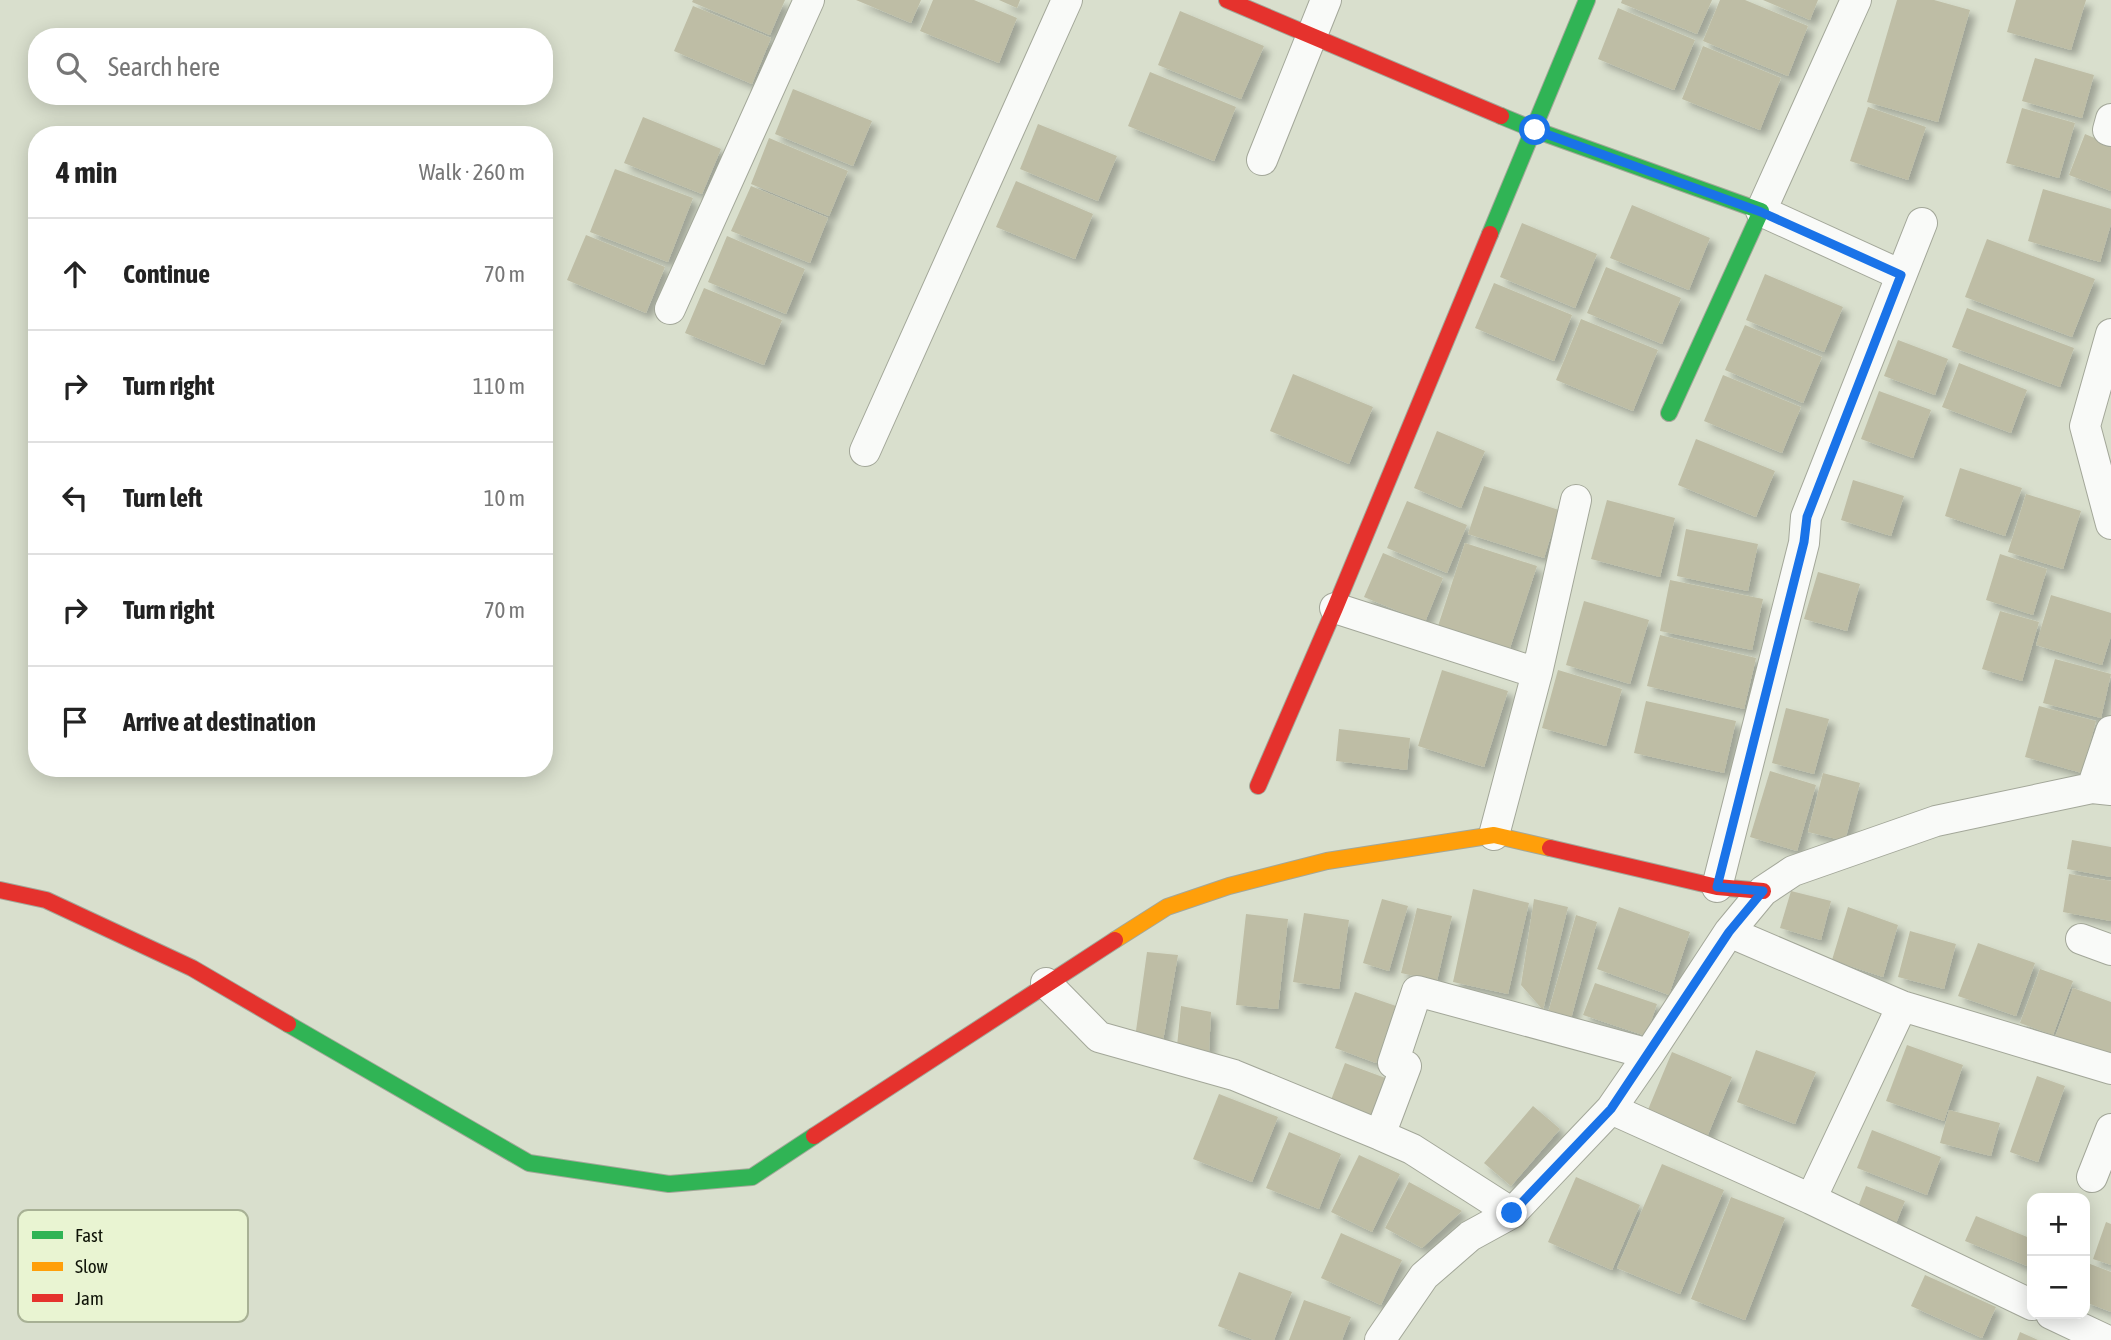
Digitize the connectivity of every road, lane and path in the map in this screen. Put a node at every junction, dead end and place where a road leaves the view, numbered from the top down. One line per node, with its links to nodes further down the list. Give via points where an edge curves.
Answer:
1 (809, 0): 15 (street)
2 (1067, 0): 18 (street)
3 (1227, 0): 7 (street)
4 (1326, 0): 7 (street)
5 (1587, 0): 9 (street)
6 (1856, 0): 12 (street)
7 (1311, 36): 9 (street); 11 (street)
8 (2111, 119): 10 (street)
9 (1535, 130): 12 (street); 21 (street)
10 (2111, 131)
11 (1262, 160)
12 (1761, 212): 14 (street); 17 (street)
13 (1922, 223): 14 (street)
14 (1901, 275): 27 (street, via 1807,517)
15 (670, 309)
16 (2111, 334): 20 (street, via 2085,426)
17 (1669, 413)
18 (865, 451)
19 (1576, 500): 22 (street)
20 (2111, 524)
21 (1335, 608): 22 (street); 24 (street)
22 (1537, 673): 26 (street)
23 (2111, 732): 25 (street)
24 (1258, 786)
25 (2102, 789): 29 (street, via 1937,821 1793,871)
26 (1494, 835): 27 (street); 33 (street, via 1326,861 1229,886 1167,907)
27 (1717, 887): 29 (street)
28 (0, 890): 33 (street, via 46,900 192,968 529,1163 669,1184 751,1177)
29 (1763, 891): 30 (street)
30 (1729, 932): 34 (street); 35 (street)
31 (2081, 939): 32 (street)
32 (2111, 950)
33 (1046, 983): 39 (street, via 1099,1037 1234,1076)
34 (1902, 1006): 36 (street); 41 (street)
35 (1649, 1054): 37 (street); 39 (street, via 1417,990 1393,1063 1406,1066)
36 (2111, 1069)
37 (1611, 1109): 41 (street); 42 (street)
38 (2111, 1129): 40 (street)
39 (1380, 1135): 42 (street, via 1412,1149)
40 (2092, 1177)
41 (1811, 1199): 43 (street)
42 (1512, 1213): 45 (street, via 1470,1236 1424,1276)
43 (2027, 1303)
44 (2062, 1319): 46 (street)
45 (1380, 1340)
46 (2106, 1340)

